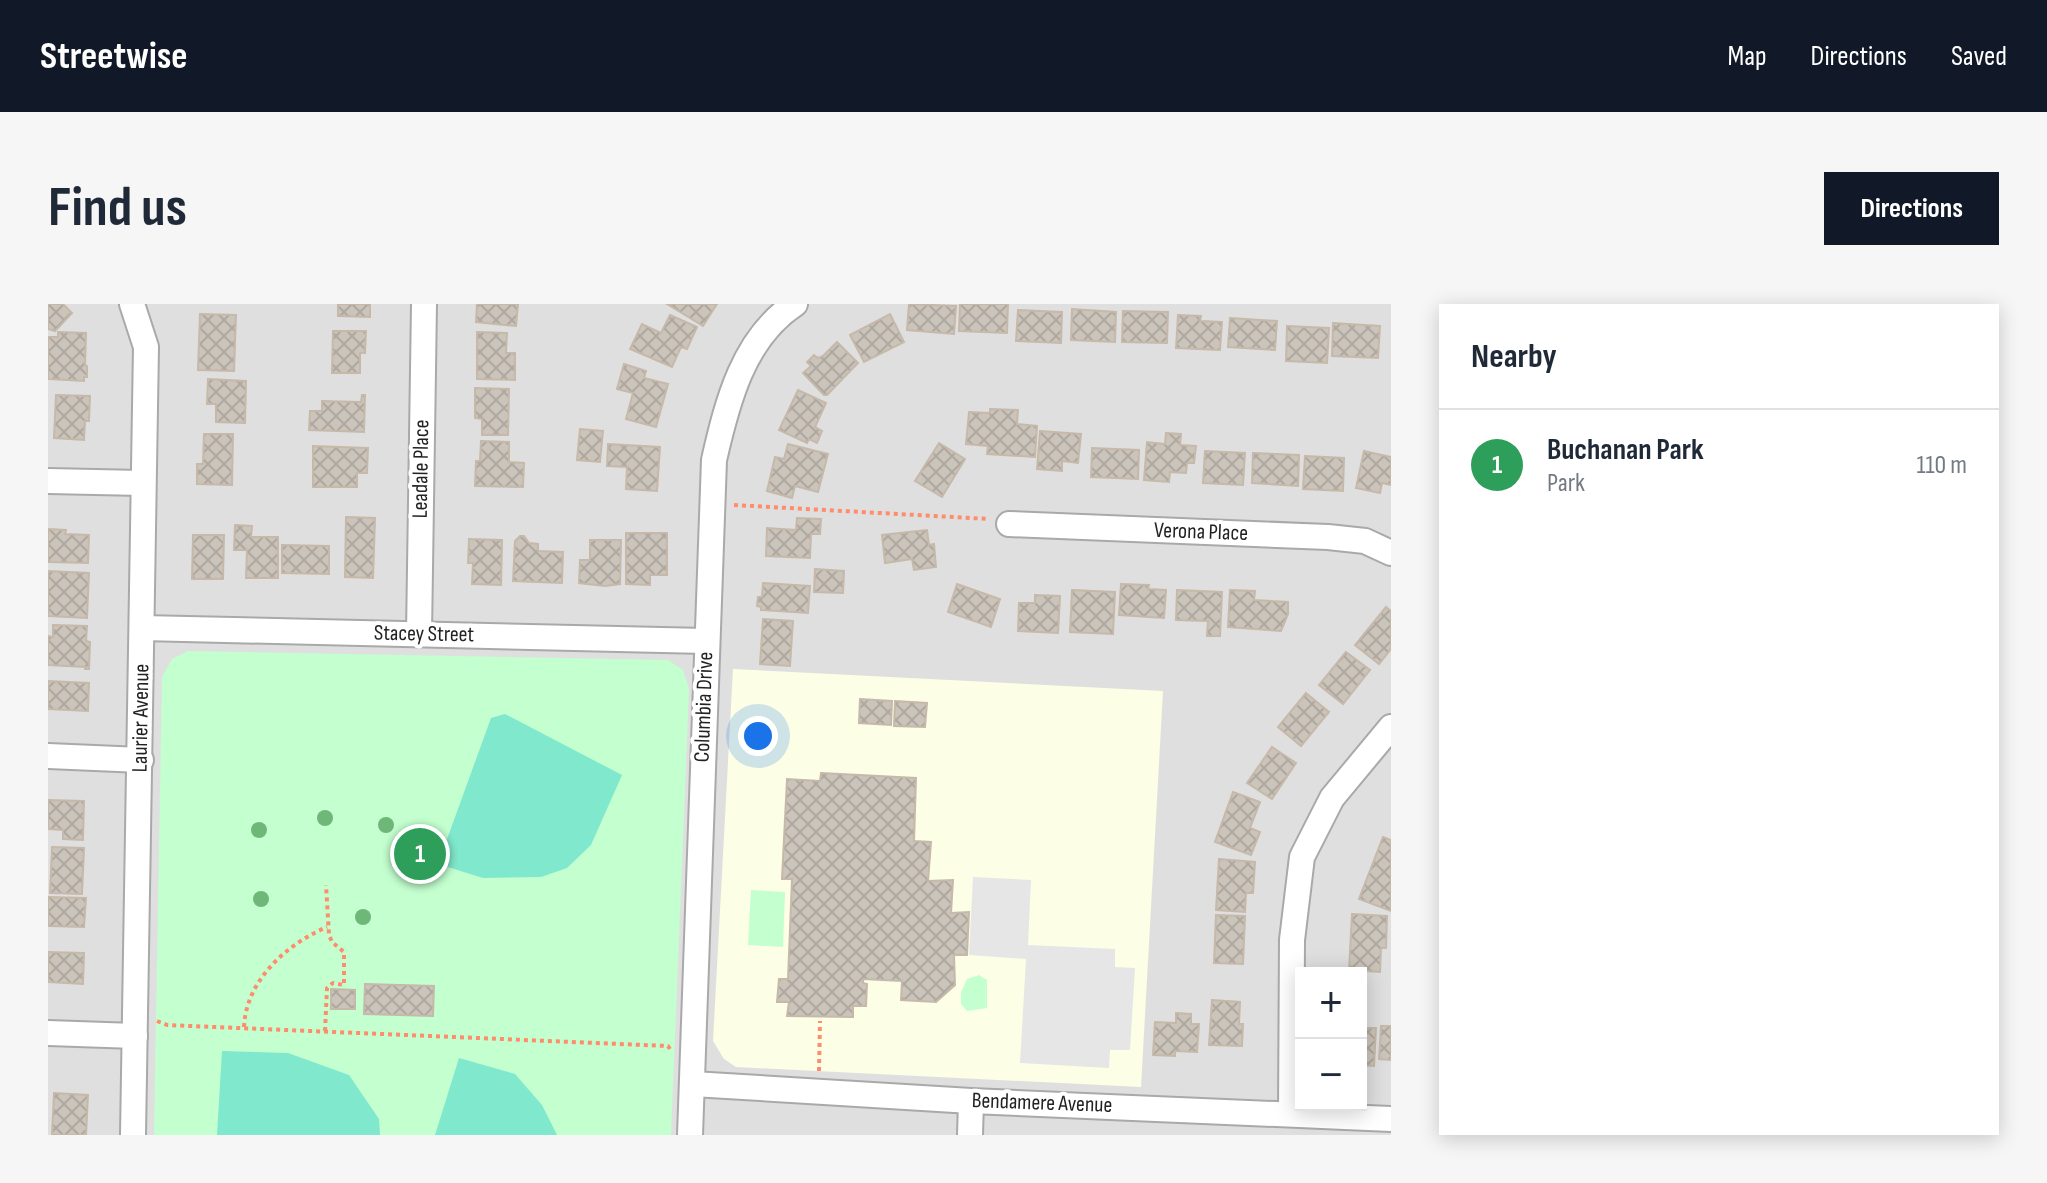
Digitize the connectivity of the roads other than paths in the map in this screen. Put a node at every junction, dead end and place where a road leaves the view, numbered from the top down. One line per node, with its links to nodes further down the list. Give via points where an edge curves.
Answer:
1 (132, 304): 5 (street, Laurier Avenue, via 146,347)
2 (424, 304): 9 (street, Leadale Place)
3 (795, 304): 10 (street, Columbia Drive, via 752,348 728,399 714,460)
4 (48, 481): 5 (street)
5 (142, 483): 8 (street, Laurier Avenue)
6 (1009, 524): 7 (street, Verona Place, via 1328,537 1365,541)
7 (1391, 553)
8 (142, 628): 9 (street, Stacey Street); 13 (street, Laurier Avenue)
9 (419, 634): 10 (street, Stacey Street)
10 (706, 641): 16 (street, Columbia Drive)
11 (1391, 727): 18 (street, via 1332,798 1302,857 1292,940)
12 (48, 756): 13 (street)
13 (141, 760): 14 (street, Laurier Avenue)
14 (135, 1025): 15 (street); 20 (street, Laurier Avenue)
15 (48, 1033)
16 (693, 1072): 17 (street, Bendamere Avenue, via 819,1091); 21 (street, Columbia Drive)
17 (971, 1101): 18 (street, Bendamere Avenue); 22 (street)
18 (1291, 1113): 19 (street, Bendamere Avenue)
19 (1391, 1119)
20 (133, 1135)
21 (690, 1135)
22 (970, 1135)

